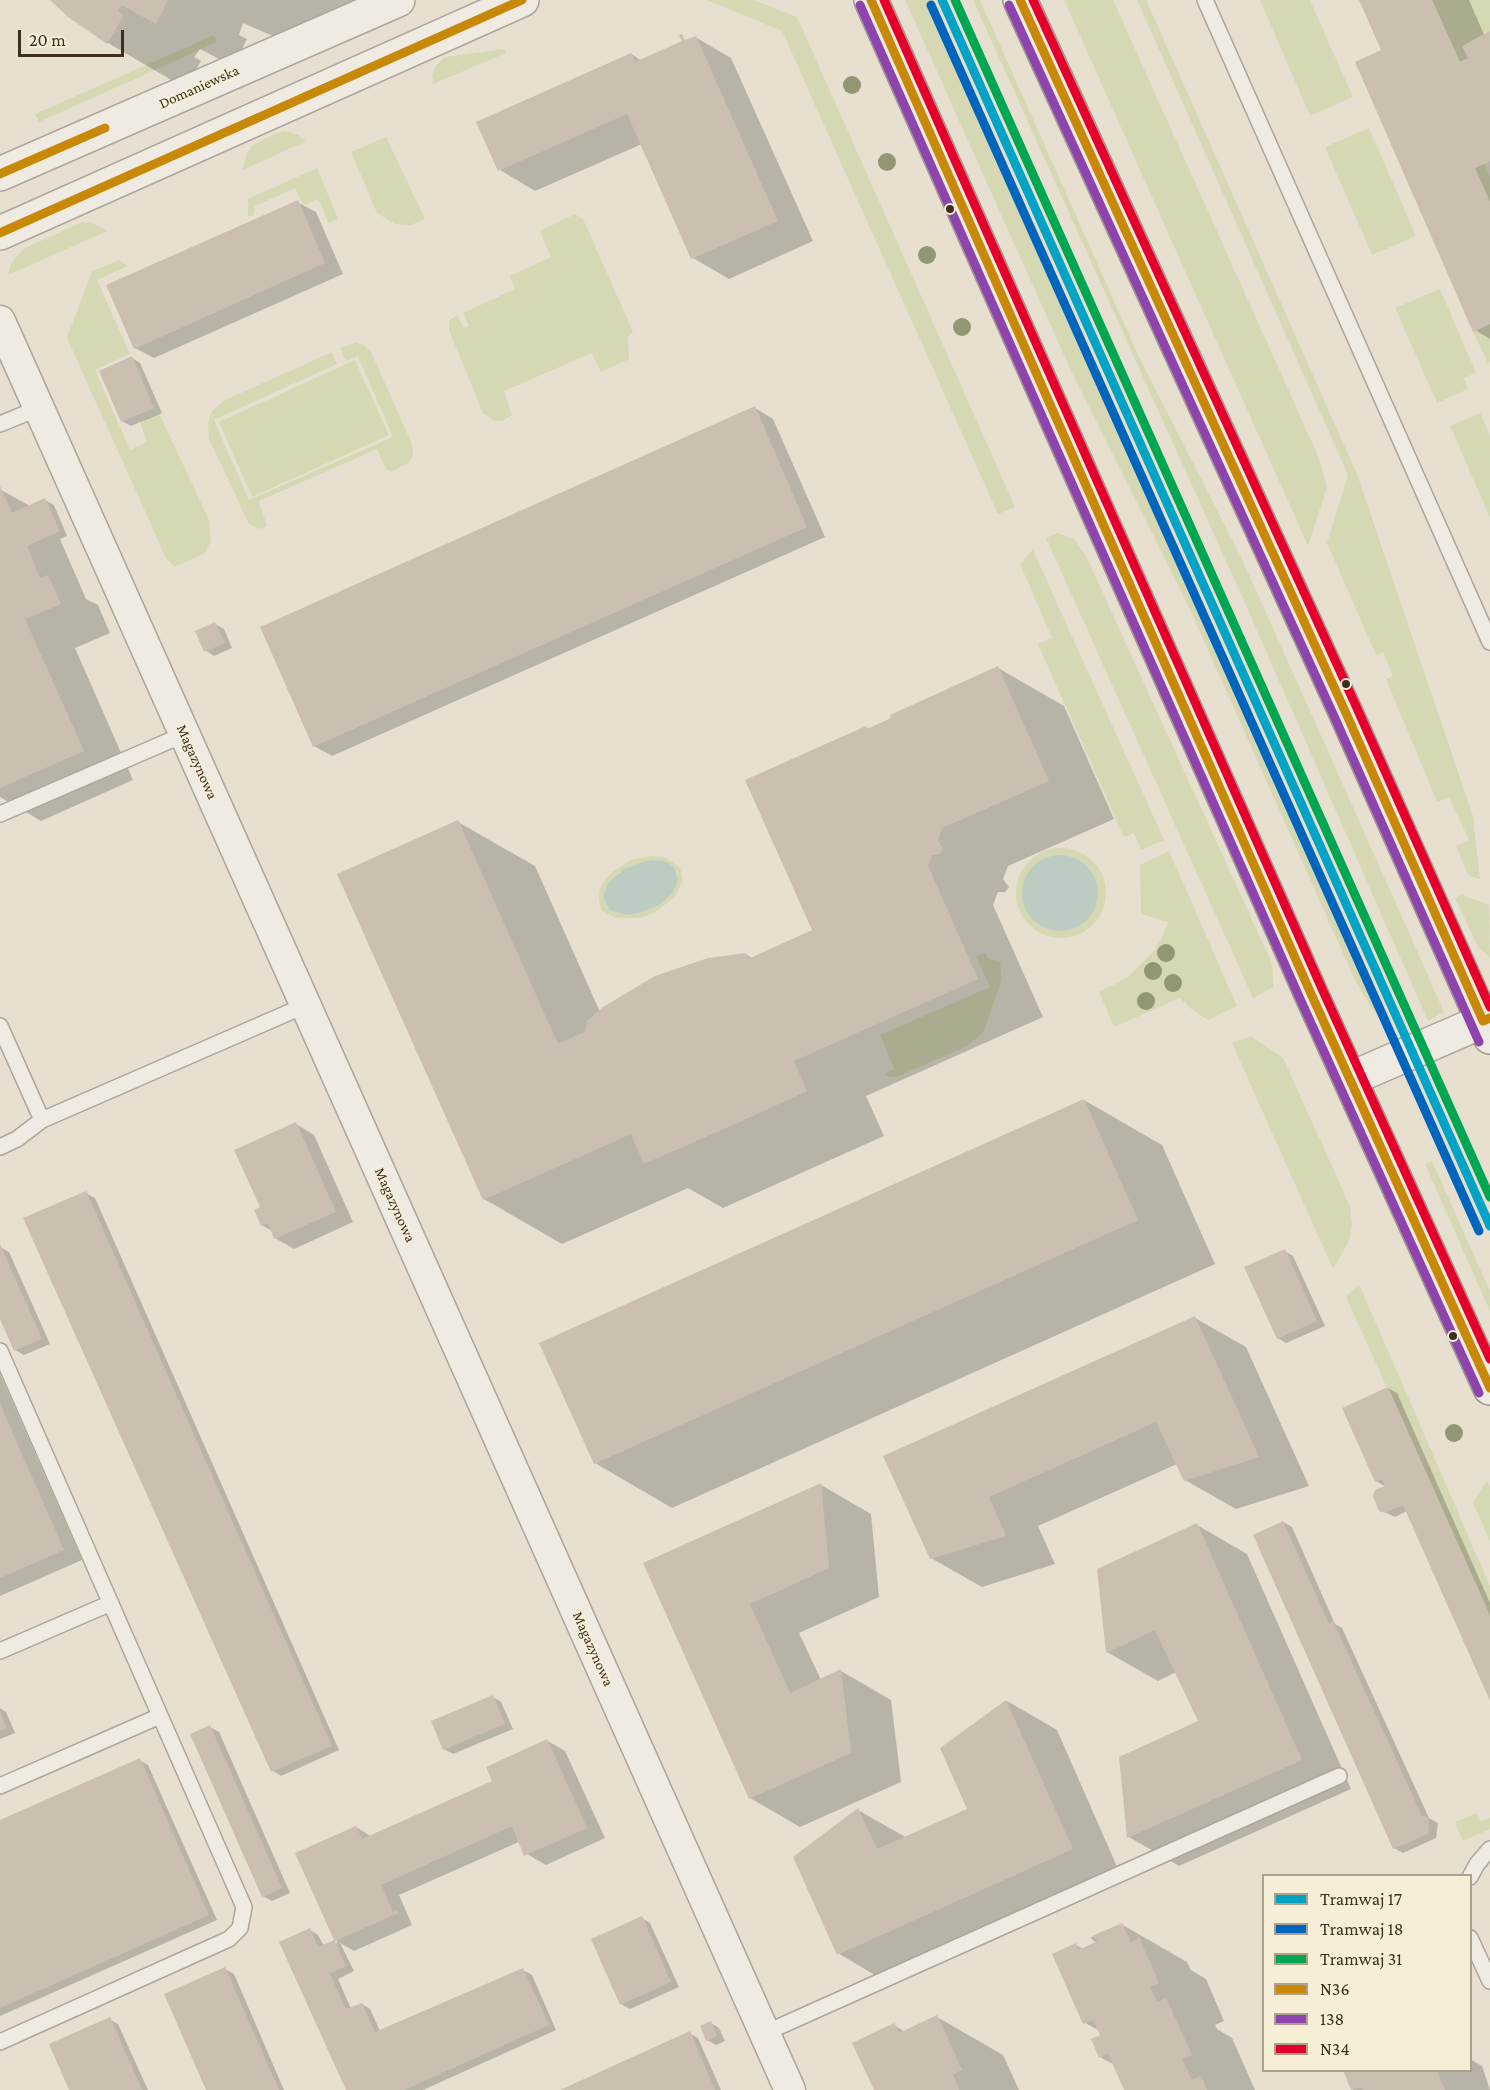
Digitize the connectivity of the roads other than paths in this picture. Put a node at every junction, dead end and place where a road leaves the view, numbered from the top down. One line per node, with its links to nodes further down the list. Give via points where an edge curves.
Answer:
1 (398, 0): 6 (main road, Domaniewska)
2 (522, 0): 7 (main road)
3 (871, 0): 17 (main road)
4 (1020, 0): 15 (main road)
5 (1205, 0): 11 (lane)
6 (0, 174)
7 (0, 233)
8 (0, 321): 9 (street, Magazynowa)
9 (39, 408): 10 (lane); 12 (street, Magazynowa)
10 (0, 424)
11 (1490, 642)
12 (185, 734): 13 (lane); 14 (street, Magazynowa)
13 (0, 814)
14 (306, 1005): 18 (lane); 31 (street, Magazynowa)
15 (1488, 1025): 17 (main road)
16 (0, 1026): 18 (lane)
17 (1350, 1079): 21 (main road)
18 (42, 1119): 19 (lane)
19 (0, 1147)
20 (0, 1351): 22 (lane)
21 (1490, 1388)
22 (111, 1603): 23 (lane); 24 (lane)
23 (0, 1651)
24 (160, 1716): 26 (lane); 32 (lane, via 244,1907 240,1928 211,1949)
25 (1339, 1776): 31 (lane)
26 (0, 1786)
27 (1490, 1850): 28 (lane)
28 (1472, 1874)
29 (1472, 1942): 30 (lane)
30 (1490, 1981)
31 (765, 2033): 33 (street, Magazynowa)
32 (0, 2042)
33 (790, 2090)

